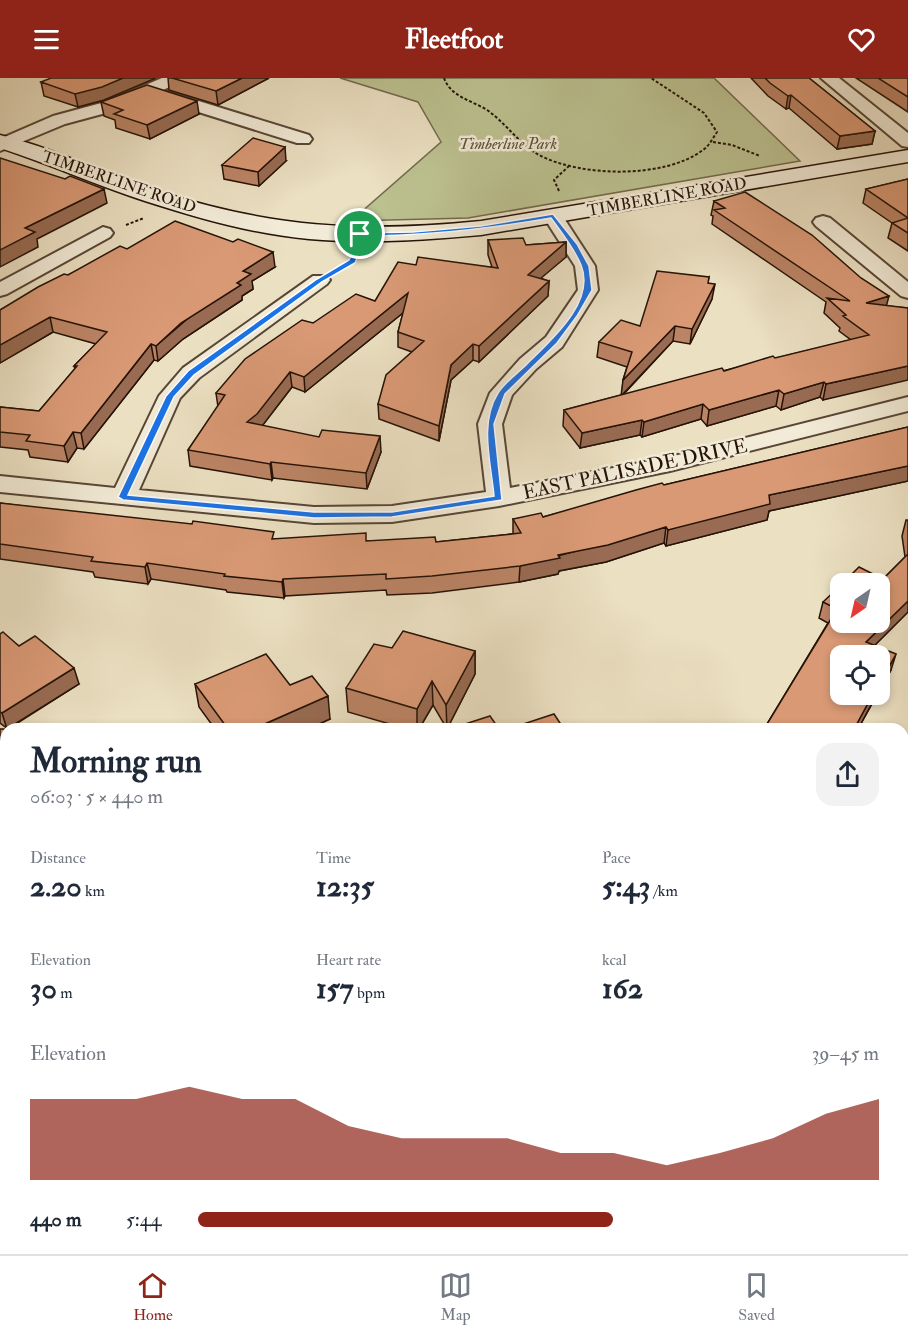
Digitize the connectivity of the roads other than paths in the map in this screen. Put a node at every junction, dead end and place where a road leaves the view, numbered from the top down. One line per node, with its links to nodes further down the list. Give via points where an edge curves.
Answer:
1 (176, 78): 3 (street)
2 (829, 78): 5 (street)
3 (150, 91): 4 (street); 6 (street)
4 (303, 139)
5 (908, 142)
6 (2, 143): 8 (street, TIMBERLINE ROAD, via 170,202 308,232 413,234)
7 (908, 156): 8 (street, TIMBERLINE ROAD)
8 (553, 216): 17 (street, via 585,266 588,290 554,342 501,393 490,424)
9 (824, 222): 13 (street)
10 (103, 233): 12 (street)
11 (320, 280): 16 (street, via 191,373 170,396)
12 (0, 290)
13 (908, 292)
14 (908, 404): 17 (street, EAST PALISADE DRIVE, via 670,464)
15 (0, 484): 16 (street, EAST PALISADE DRIVE)
16 (123, 497): 17 (street, EAST PALISADE DRIVE, via 314,515 392,514)
17 (499, 498)

